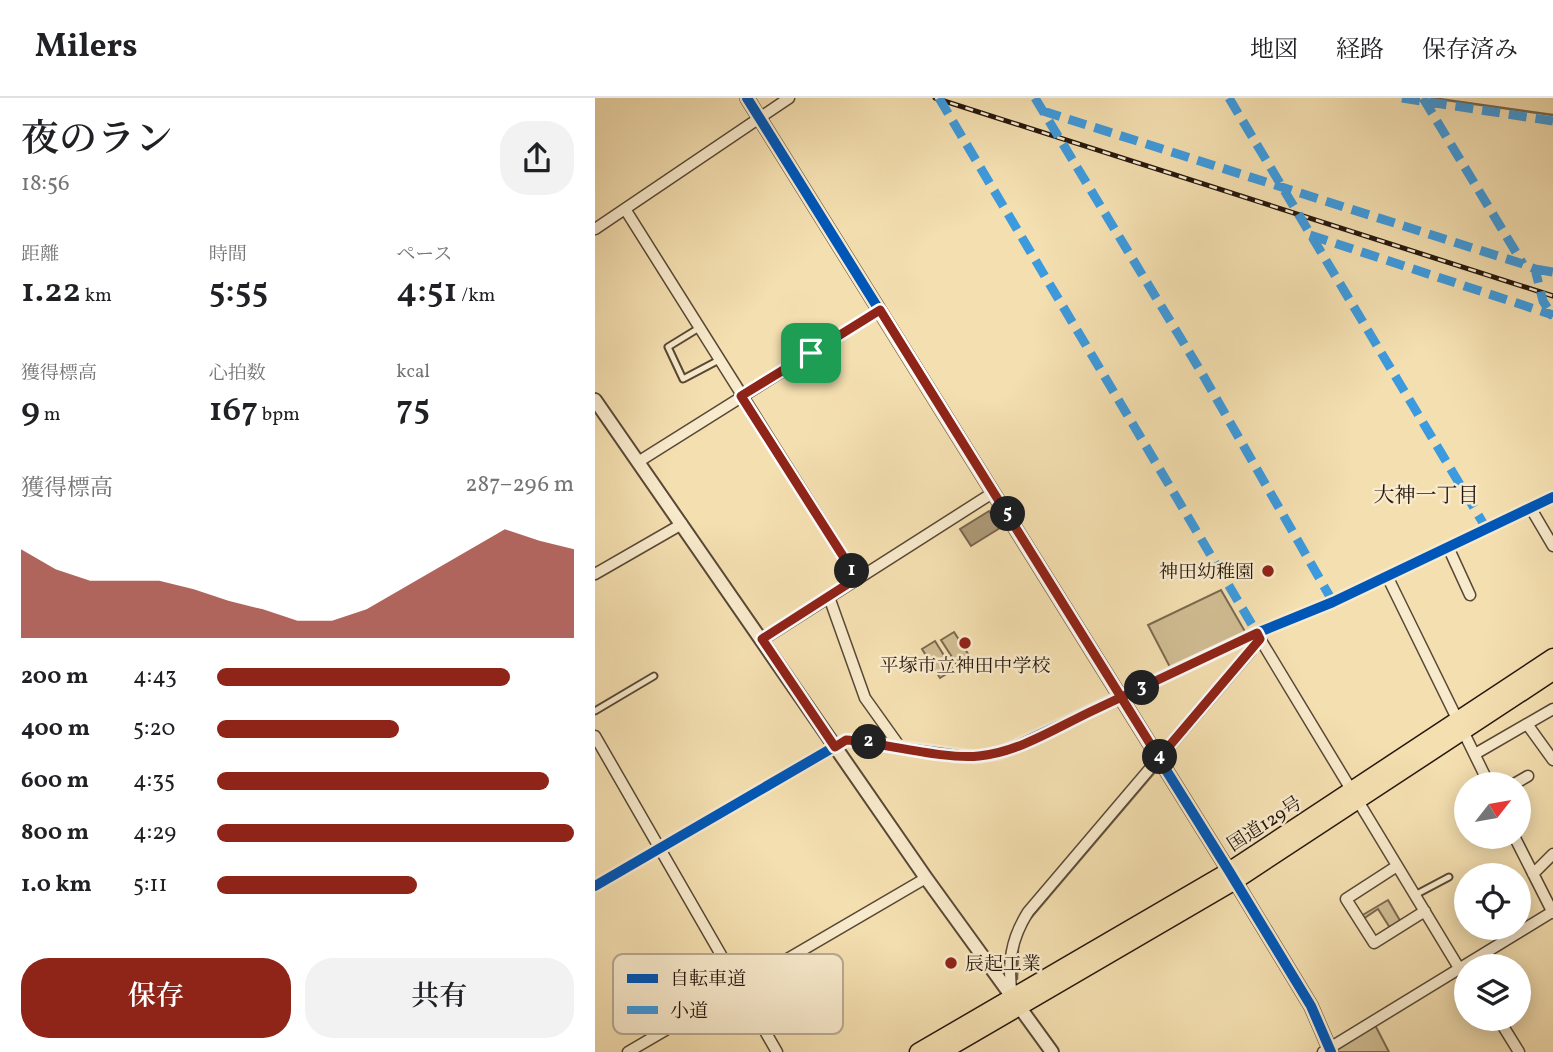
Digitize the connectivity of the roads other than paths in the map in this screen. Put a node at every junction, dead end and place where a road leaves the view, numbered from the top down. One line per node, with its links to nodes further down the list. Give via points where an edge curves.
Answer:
1 (747, 98): 3 (street)
2 (789, 98): 3 (street)
3 (760, 118): 4 (street); 6 (street)
4 (625, 209): 5 (street); 7 (street)
5 (595, 229)
6 (880, 310): 9 (street); 12 (street)
7 (699, 328): 8 (street); 8 (lane, via 668,347 683,379)
8 (719, 360): 9 (street)
9 (741, 396): 11 (street); 20 (street)
10 (595, 400): 11 (street)
11 (638, 462): 15 (street)
12 (994, 492): 20 (street); 28 (street)
13 (1553, 497): 14 (street)
14 (1530, 507): 16 (street); 17 (street)
15 (682, 524): 18 (street); 24 (street)
16 (1553, 546)
17 (1447, 547): 19 (street); 21 (street)
18 (595, 574)
19 (1387, 576): 23 (street); 32 (street)
20 (857, 578): 22 (street)
21 (1470, 595)
22 (829, 597): 24 (street); 35 (street, via 865,698)
23 (1258, 636): 28 (street); 37 (street); 40 (street)
24 (762, 639): 34 (street)
25 (1553, 657): 32 (highway, 国道129号)
26 (1553, 672): 32 (highway, 国道129号)
27 (654, 676): 30 (lane)
28 (1121, 698): 35 (street, via 1000,753 975,757); 37 (street)
29 (1553, 709): 31 (street)
30 (595, 711)
31 (1527, 724): 36 (street); 38 (street)
32 (1460, 726): 36 (street); 40 (highway, 国道129号)
33 (595, 736): 41 (street)
34 (835, 747): 35 (street, via 846,740); 41 (street); 48 (street)
35 (900, 747)
36 (1475, 754): 39 (street)
37 (1159, 758): 46 (street); 58 (street, via 1016,931 1009,966)
38 (1553, 760)
39 (1483, 772)
40 (1355, 796): 44 (street); 46 (highway, 国道129号)
41 (660, 849): 49 (street); 53 (street)
42 (1520, 849): 45 (street)
43 (1553, 854): 45 (street)
44 (1397, 866): 50 (street); 51 (street, via 1346,899 1374,943)
45 (1533, 874): 52 (street)
46 (1232, 876): 58 (highway, 国道129号); 62 (street, via 1311,1006)
47 (1449, 877): 50 (lane)
48 (926, 878): 54 (street); 58 (street)
49 (595, 886)
50 (1415, 895): 51 (street)
51 (1425, 912): 55 (street)
52 (1553, 913): 56 (street)
53 (721, 954)
54 (796, 954)
55 (1454, 954)
56 (1485, 954)
57 (1454, 973): 62 (street)
58 (1017, 1002): 65 (highway, 国道129号); 66 (highway, 国道129号); 67 (street)
59 (1506, 1031): 68 (street)
60 (659, 1034): 63 (street)
61 (767, 1034): 64 (street)
62 (1327, 1051)
63 (628, 1052)
64 (777, 1052)
65 (918, 1052)
66 (942, 1052)
67 (1052, 1052)
68 (1519, 1052)

